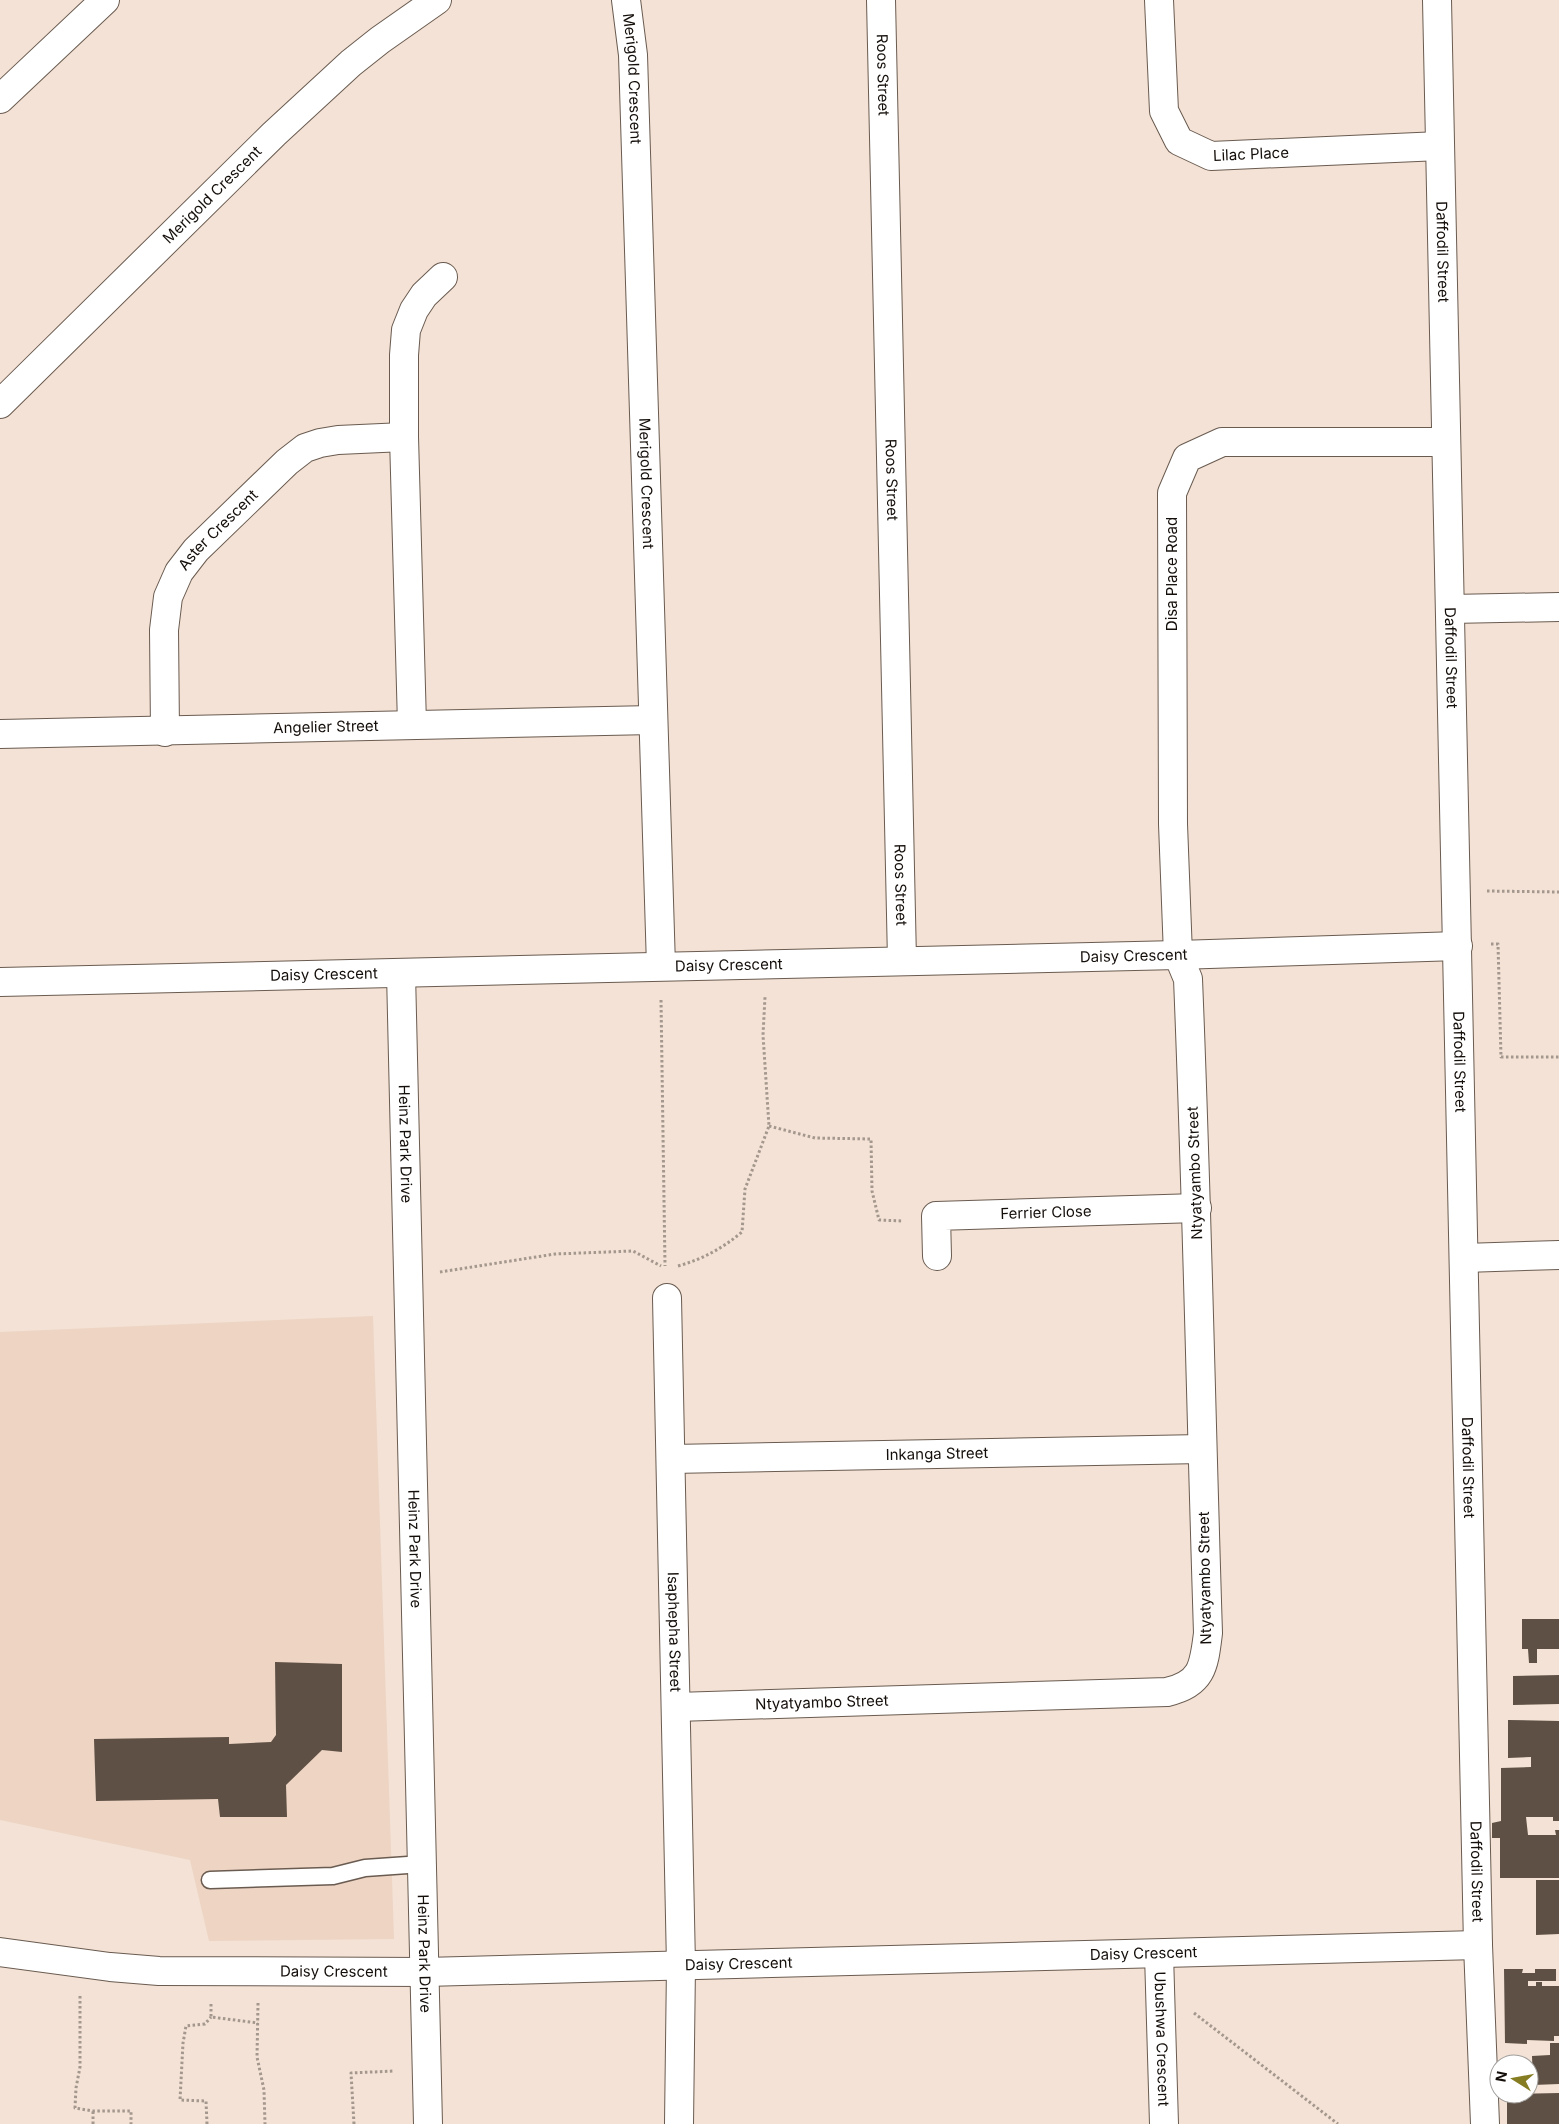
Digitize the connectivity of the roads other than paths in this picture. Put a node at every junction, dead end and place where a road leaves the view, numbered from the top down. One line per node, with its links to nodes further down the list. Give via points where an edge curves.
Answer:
1 (105, 0): 7 (street)
2 (437, 0): 10 (street, Merigold Crescent, via 380,40 274,134)
3 (626, 0): 15 (street, Merigold Crescent, via 633,55)
4 (881, 0): 21 (street, Roos Street)
5 (1158, 0): 8 (street, Lilac Place, via 1164,111 1179,141 1211,156)
6 (1436, 0): 8 (street, Daffodil Street)
7 (0, 99)
8 (1440, 146): 12 (street, Daffodil Street)
9 (443, 278): 11 (street, via 424,295 406,330)
10 (0, 404)
11 (404, 437): 16 (street); 17 (street, Aster Crescent, via 338,440 305,448 196,550 179,572 168,597 164,630)
12 (1445, 442): 14 (street, Daffodil Street); 20 (street, Disa Place Road, via 1222,442 1187,458 1172,493 1173,824)
13 (1559, 607): 14 (street)
14 (1450, 609): 19 (street, Daffodil Street)
15 (653, 720): 16 (street, Angelier Street); 22 (street, Merigold Crescent)
16 (412, 724): 17 (street, Angelier Street)
17 (164, 732): 18 (street, Angelier Street)
18 (0, 734)
19 (1458, 946): 20 (street, Daisy Crescent); 28 (street, Daffodil Street)
20 (1178, 955): 21 (street, Daisy Crescent); 25 (street, Ntyatyambo Street, via 1188,979)
21 (902, 960): 22 (street, Daisy Crescent)
22 (661, 966): 23 (street, Daisy Crescent)
23 (401, 974): 24 (street, Daisy Crescent); 33 (street, Heinz Park Drive)
24 (0, 982)
25 (1197, 1208): 27 (street, Ferrier Close, via 936,1216); 30 (street, Ntyatyambo Street)
26 (1559, 1255): 28 (street)
27 (937, 1256)
28 (1464, 1258): 35 (street, Daffodil Street)
29 (667, 1298): 31 (street, Isaphepha Street)
30 (1202, 1449): 31 (street, Inkanga Street); 32 (street, Ntyatyambo Street, via 1208,1633 1205,1662 1183,1689 1157,1693)
31 (672, 1459): 32 (street, Isaphepha Street)
32 (676, 1707): 38 (street, Isaphepha Street)
33 (422, 1864): 34 (lane, via 366,1868 333,1876); 39 (street, Heinz Park Drive)
34 (210, 1880)
35 (1478, 1945): 37 (street, Daisy Crescent); 43 (street, Daffodil Street)
36 (0, 1952): 39 (street, Daisy Crescent, via 159,1971)
37 (1159, 1954): 38 (street, Daisy Crescent); 42 (street, Ubushwa Crescent)
38 (682, 1965): 39 (street, Daisy Crescent); 41 (street)
39 (425, 1972): 40 (street, Heinz Park Drive)
40 (428, 2124)
41 (679, 2124)
42 (1164, 2124)
43 (1485, 2124)

